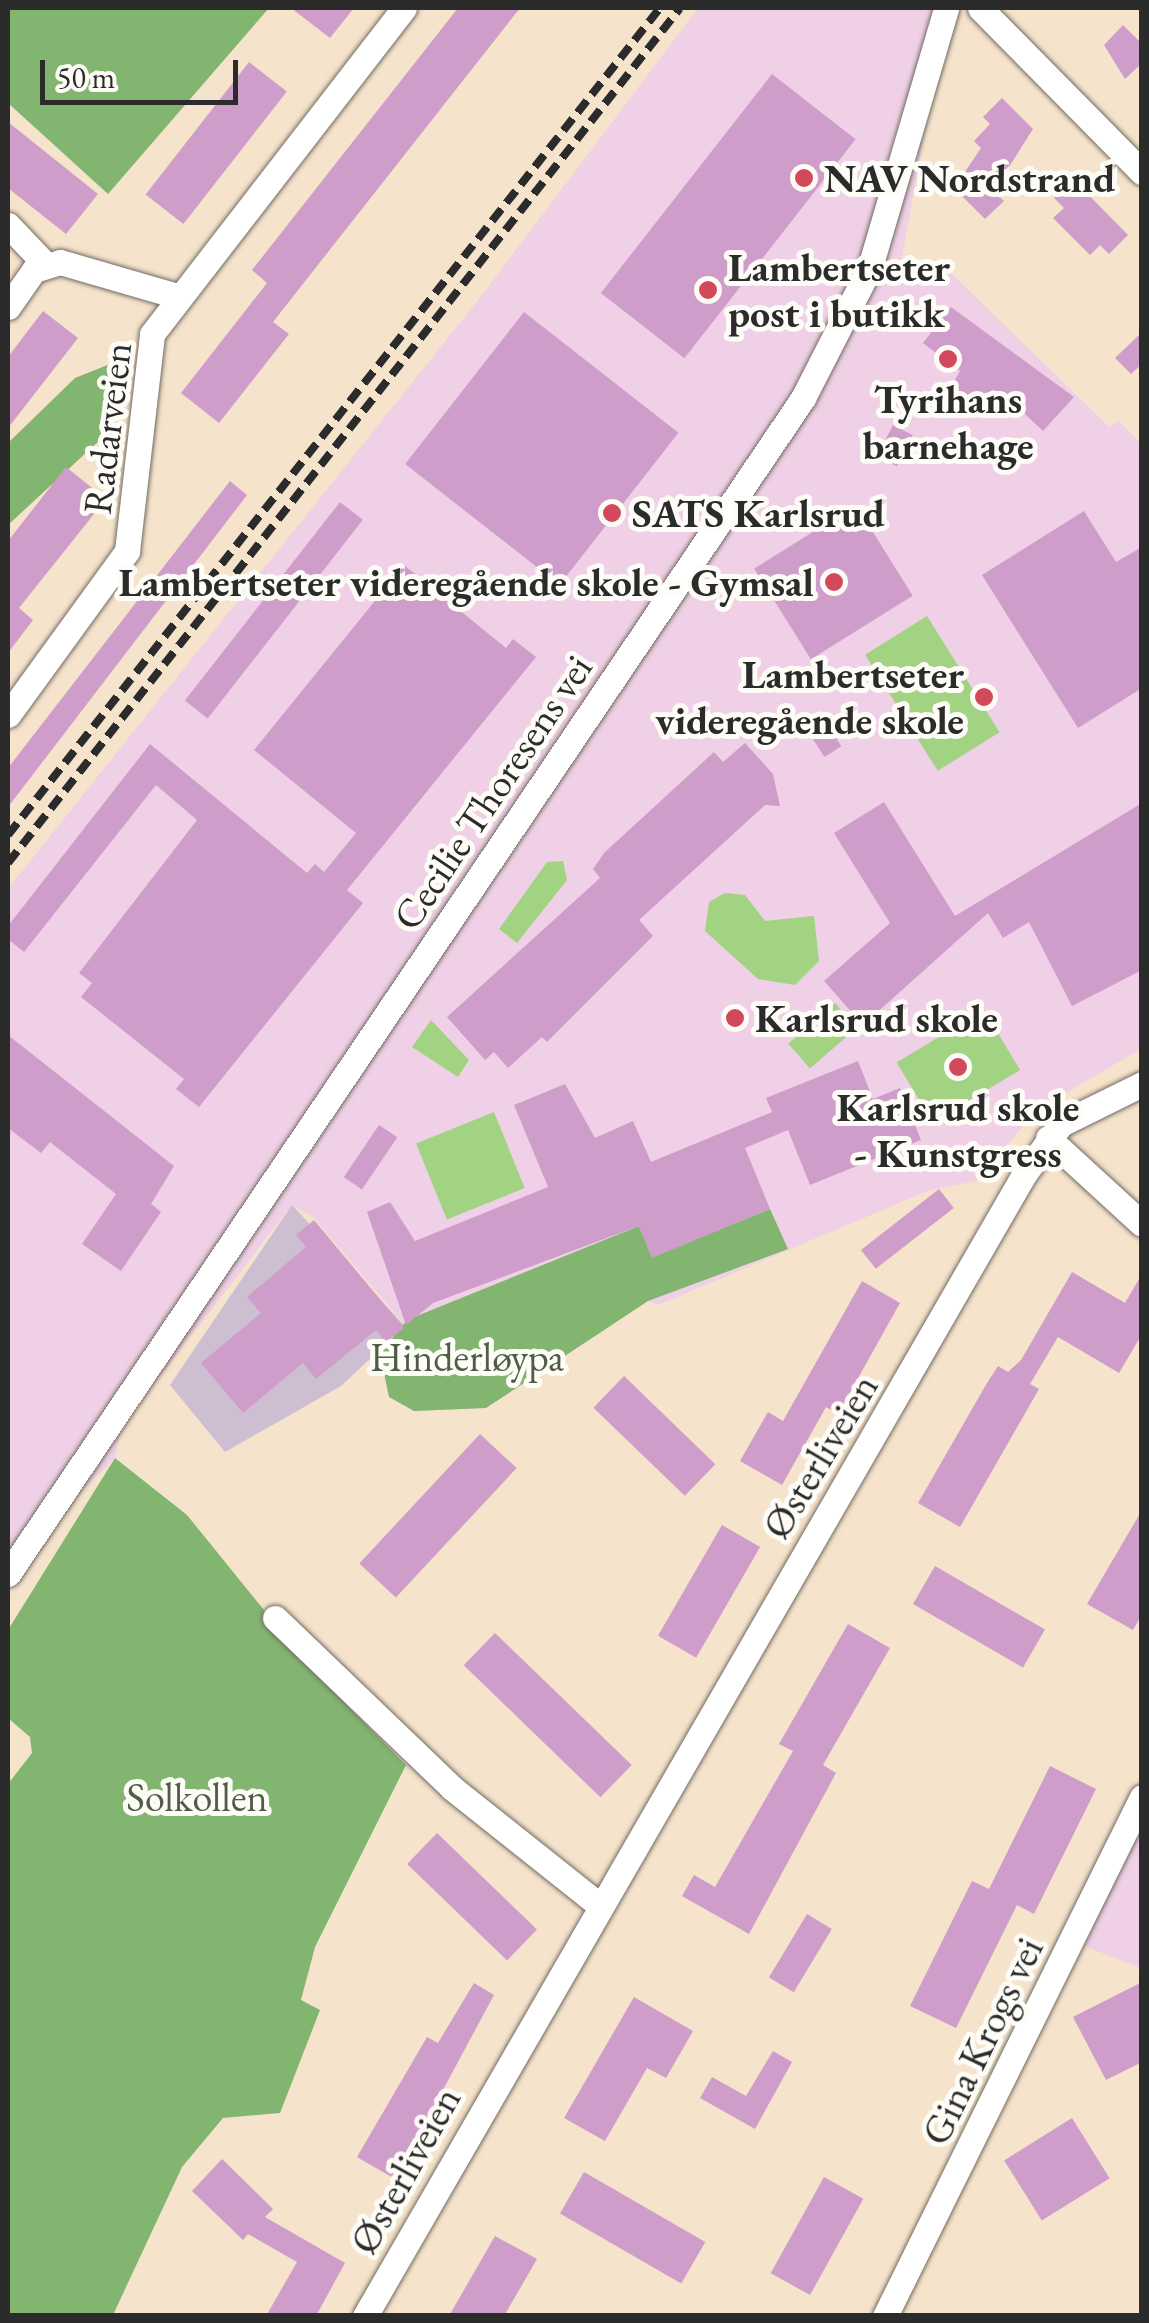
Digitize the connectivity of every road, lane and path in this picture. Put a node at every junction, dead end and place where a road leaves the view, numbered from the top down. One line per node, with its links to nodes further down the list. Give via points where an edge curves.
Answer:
1 (404, 8): 7 (street, Radarveien)
2 (946, 8): 13 (street, Cecilie Thoresens vei, via 870,268 803,398)
3 (980, 8): 4 (street)
4 (1142, 172)
5 (8, 225): 6 (street)
6 (45, 264): 7 (street, Radarveien); 8 (street)
7 (177, 296): 9 (street, Radarveien, via 152,334 127,551)
8 (8, 307)
9 (8, 716)
10 (1142, 1084): 11 (street, Østerliveien)
11 (1048, 1138): 12 (street); 16 (street, Østerliveien)
12 (1142, 1224)
13 (8, 1574)
14 (276, 1618): 16 (street, via 452,1788)
15 (1142, 1797): 18 (street, Gina Krogs vei)
16 (599, 1906): 17 (street, Østerliveien)
17 (365, 2316)
18 (885, 2316)

